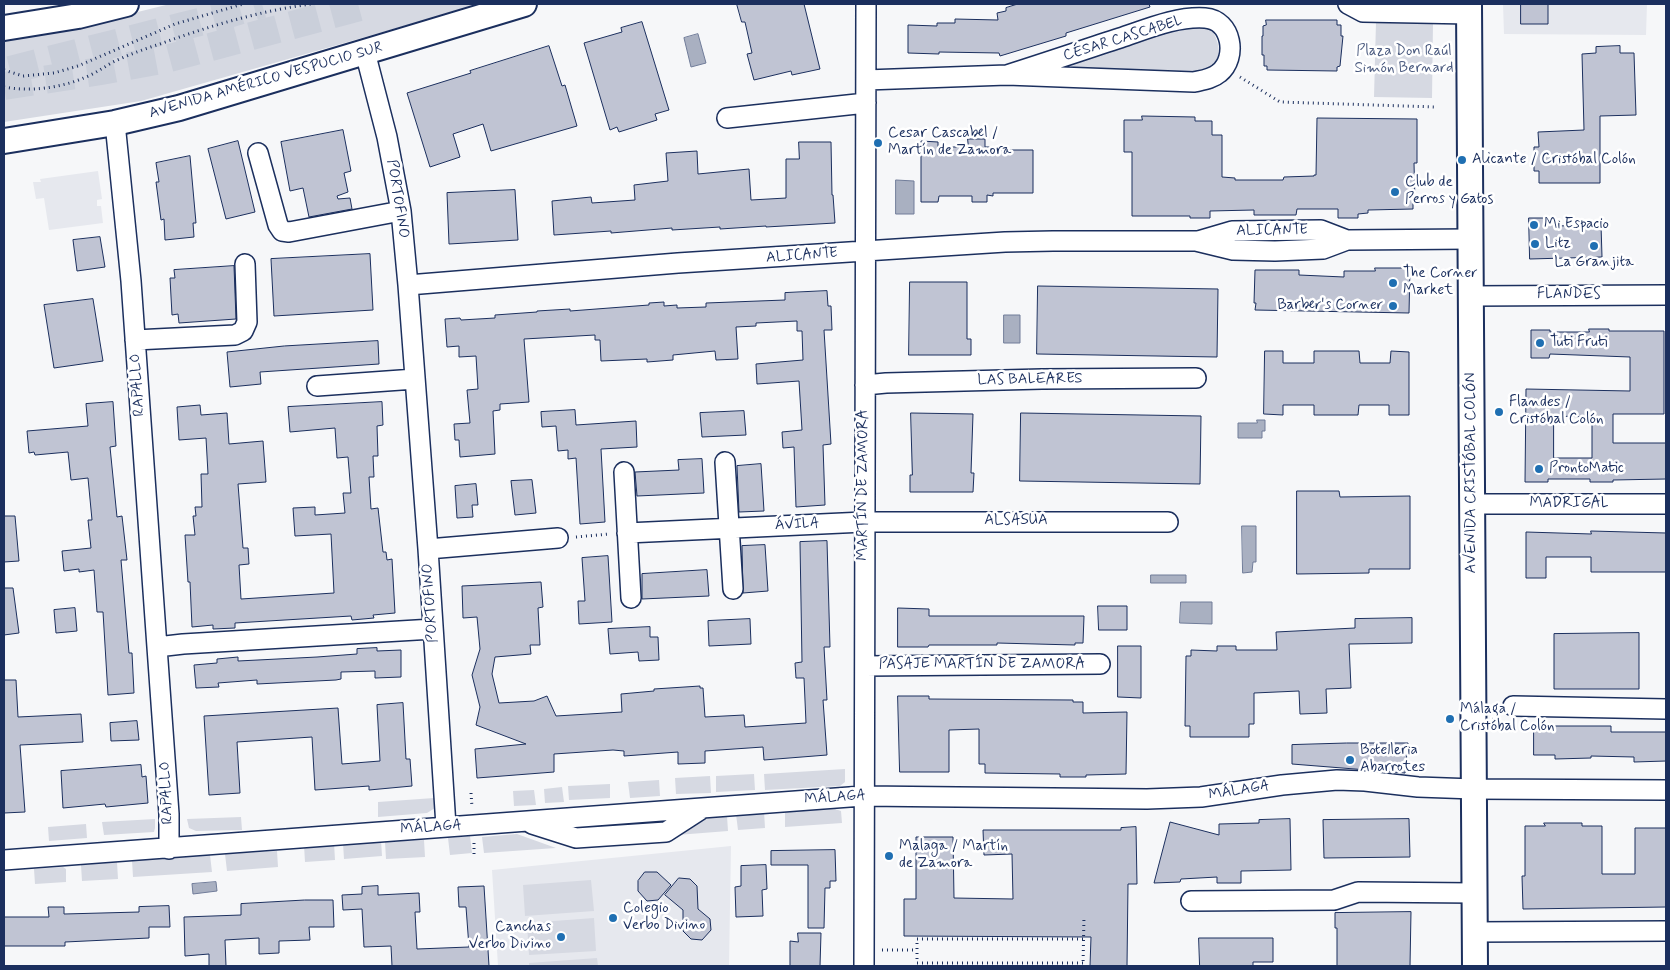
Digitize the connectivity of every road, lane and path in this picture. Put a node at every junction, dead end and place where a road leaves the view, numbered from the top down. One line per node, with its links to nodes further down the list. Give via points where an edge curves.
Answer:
1 (126, 4): 8 (main road, via 78,16)
2 (243, 4): 11 (path, via 175,24 78,66 23,76)
3 (311, 4): 14 (path, via 252,16 159,44 68,84 31,89)
4 (524, 4): 9 (main road, AVENIDA AMÉRICO VESPUCIO SUR)
5 (866, 4): 13 (street, MARTÍN DE ZAMORA)
6 (1348, 4): 7 (street, AVENIDA CRISTÓBAL COLÓN, via 1363,12)
7 (1469, 9): 22 (main road, AVENIDA CRISTÓBAL COLÓN)
8 (4, 28)
9 (365, 52): 18 (main road, AVENIDA AMÉRICO VESPUCIO SUR, via 179,108); 21 (street, PORTOFINO, via 387,137)
10 (1224, 69): 12 (street, CÉSAR CASCABEL, via 1207,80 1180,83); 12 (street, CÉSAR CASCABEL, via 1230,58 1228,34 1220,23 1212,18 1203,18 1154,27); 16 (path, via 1280,102)
11 (4, 70)
12 (1008, 75): 13 (street, CÉSAR CASCABEL)
13 (866, 80): 15 (street, MARTÍN DE ZAMORA)
14 (4, 87)
15 (866, 103): 17 (street); 23 (street, MARTÍN DE ZAMORA)
16 (1436, 107)
17 (727, 118)
18 (115, 123): 19 (main road, AVENIDA AMÉRICO VESPUCIO SUR); 28 (street, RAPALLO)
19 (4, 141)
20 (258, 153): 21 (street, via 282,230 289,232)
21 (401, 211): 25 (street, PORTOFINO)
22 (1471, 239): 23 (street, ALICANTE, via 1346,240 1321,230 1232,231 1196,241 1053,240); 27 (main road, AVENIDA CRISTÓBAL COLÓN)
23 (864, 251): 25 (street, ALICANTE); 31 (street, MARTÍN DE ZAMORA)
24 (245, 264): 28 (street, via 247,322 242,331 235,335)
25 (408, 285): 30 (street, PORTOFINO)
26 (1666, 295): 27 (street, FLANDES)
27 (1471, 296): 35 (main road, AVENIDA CRISTÓBAL COLÓN)
28 (135, 340): 46 (street, RAPALLO)
29 (1196, 378): 31 (street, LAS BALEARES)
30 (415, 379): 32 (street); 42 (street, PORTOFINO)
31 (864, 385): 37 (street, MARTÍN DE ZAMORA)
32 (316, 386)
33 (725, 462): 39 (street)
34 (624, 472): 40 (street)
35 (1472, 504): 36 (street, MADRIGAL); 51 (main road, AVENIDA CRISTÓBAL COLÓN)
36 (1666, 504)
37 (864, 522): 38 (street, ALSASUA); 39 (street, ÁVILA); 48 (street, MARTÍN DE ZAMORA)
38 (1168, 522)
39 (729, 528): 40 (street, ÁVILA); 43 (street)
40 (627, 533): 41 (path); 44 (street)
41 (558, 538): 42 (street)
42 (428, 549): 45 (street, PORTOFINO)
43 (733, 588)
44 (631, 598)
45 (432, 629): 46 (street); 54 (street, PORTOFINO)
46 (158, 647): 55 (street, RAPALLO)
47 (1100, 664): 48 (street, PASAJE MARTÍN DE ZAMORA)
48 (865, 666): 53 (street, MARTÍN DE ZAMORA)
49 (1513, 706): 50 (street)
50 (1666, 710)
51 (1474, 789): 52 (street, MÁLAGA); 53 (street, MÁLAGA, via 1337,780 1201,797 1017,799); 57 (main road, AVENIDA CRISTÓBAL COLÓN)
52 (1666, 790)
53 (863, 796): 54 (street, MÁLAGA); 66 (street, MARTÍN DE ZAMORA)
54 (446, 826): 55 (street, MÁLAGA)
55 (169, 849): 56 (street, MÁLAGA)
56 (4, 860)
57 (1474, 893): 58 (street, via 1358,892 1334,900); 61 (main road, AVENIDA CRISTÓBAL COLÓN)
58 (1191, 901)
59 (1084, 916): 62 (path)
60 (1666, 930): 61 (street)
61 (1475, 932): 67 (main road, AVENIDA CRISTÓBAL COLÓN)
62 (1084, 939): 64 (path, via 917,938); 65 (path)
63 (877, 950): 64 (path)
64 (917, 950): 65 (path, via 917,963)
65 (1083, 964)
66 (864, 966)
67 (1475, 966)

